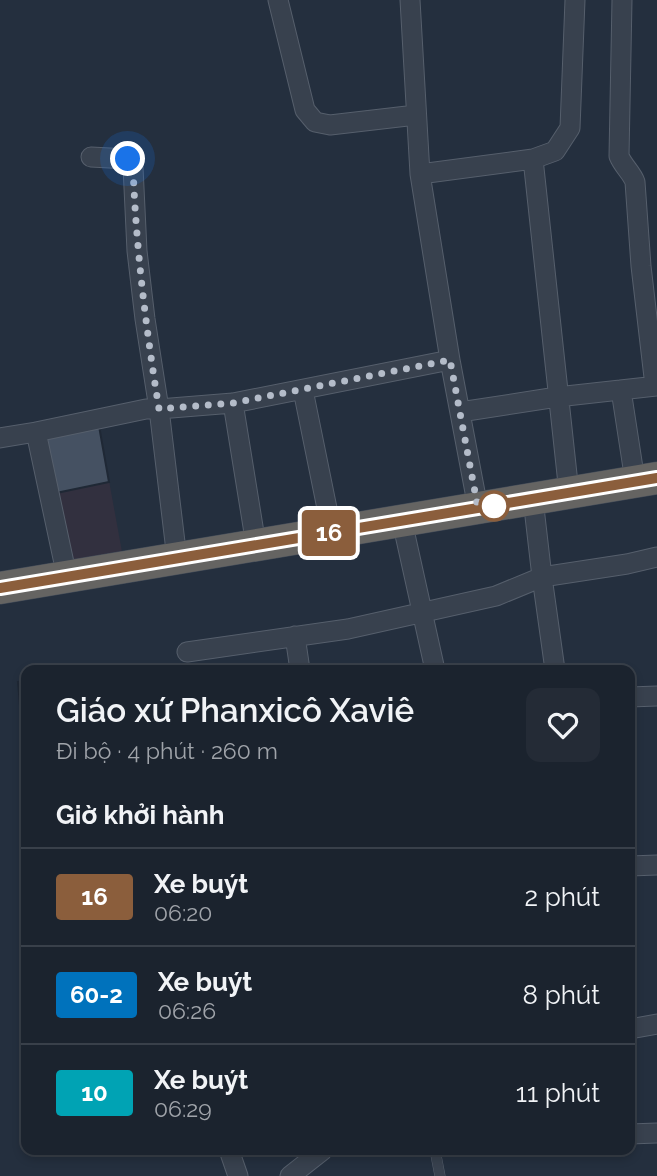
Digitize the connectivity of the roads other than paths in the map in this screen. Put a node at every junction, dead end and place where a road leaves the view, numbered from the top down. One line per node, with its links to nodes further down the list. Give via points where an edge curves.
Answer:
1 (278, 0): 5 (street, via 305,110 315,122 330,125)
2 (410, 0): 5 (street)
3 (575, 0): 7 (street, via 570,128 555,151)
4 (622, 0): 10 (street, via 619,156 635,182)
5 (416, 116): 8 (street)
6 (91, 157): 15 (street, via 128,159 133,167 137,251)
7 (533, 159): 8 (street); 13 (street)
8 (420, 174): 9 (street)
9 (450, 360): 11 (street); 16 (street)
10 (656, 386): 12 (street)
11 (303, 390): 14 (street); 24 (street)
12 (621, 390): 13 (street); 19 (street)
13 (557, 397): 16 (street); 20 (street)
14 (233, 403): 15 (street); 25 (street)
15 (159, 409): 17 (street); 27 (street)
16 (460, 412): 22 (street)
17 (36, 432): 18 (street); 28 (street)
18 (0, 438)
19 (646, 480): 20 (highway)
20 (569, 493): 21 (highway)
21 (533, 499): 22 (highway); 29 (street)
22 (478, 508): 23 (highway)
23 (402, 521): 24 (highway); 31 (street)
24 (332, 533): 25 (highway)
25 (256, 545): 27 (highway)
26 (657, 557): 29 (street)
27 (177, 559): 28 (highway)
28 (67, 577): 30 (highway)
29 (542, 577): 31 (street, via 496,596); 36 (street)
30 (0, 588)
31 (422, 612): 32 (street); 35 (street)
32 (295, 636): 33 (street); 34 (street)
33 (187, 652)
34 (299, 665)
35 (434, 665)
36 (554, 665)
37 (657, 696): 38 (street)
38 (635, 697)
39 (657, 865): 40 (street)
40 (635, 866)
41 (657, 1024): 42 (street)
42 (635, 1028)
43 (657, 1133): 44 (street)
44 (635, 1134)
45 (231, 1155): 48 (street)
46 (317, 1155): 49 (street)
47 (436, 1155): 50 (lane)
48 (238, 1176)
49 (290, 1176)
50 (440, 1176)

